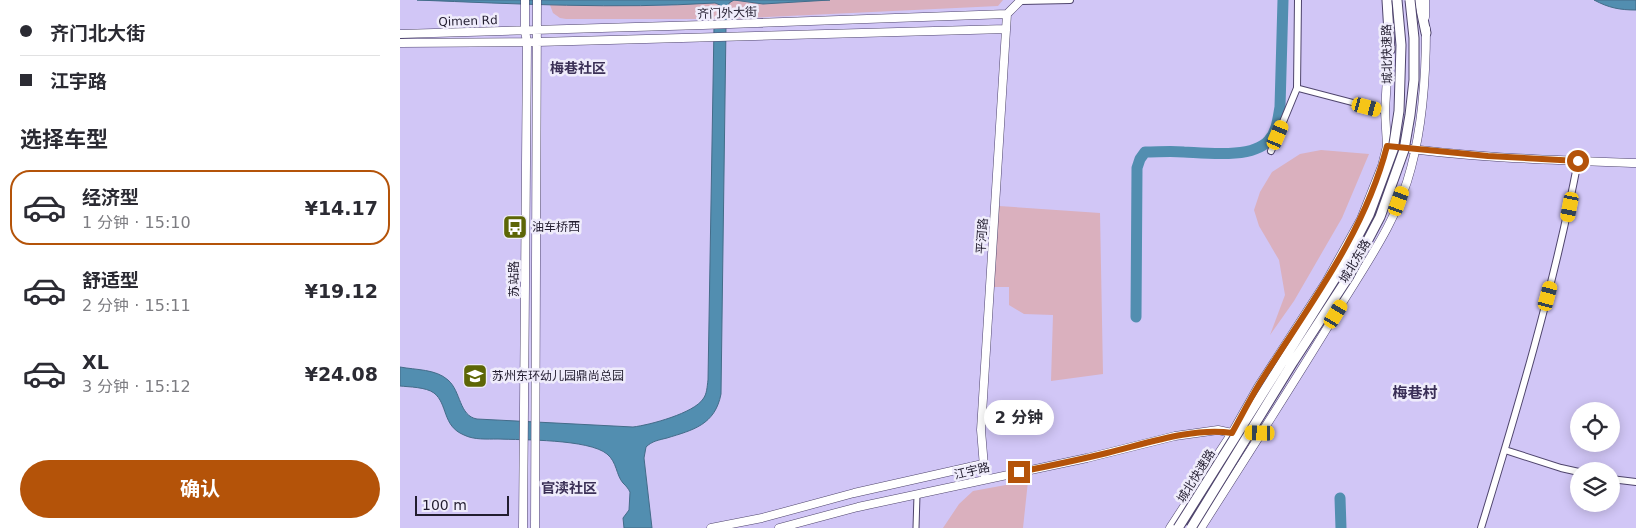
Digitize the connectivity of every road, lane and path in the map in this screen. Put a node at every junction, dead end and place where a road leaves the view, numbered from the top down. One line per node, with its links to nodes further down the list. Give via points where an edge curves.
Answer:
1 (525, 0): 14 (main road, 苏站路)
2 (537, 0): 13 (main road, 苏站路)
3 (1070, 0): 9 (street)
4 (1385, 0): 20 (highway)
5 (1397, 0): 43 (highway, 城北快速路, bridge, via 1401,45 1399,111 1393,150 1369,215 1339,272)
6 (1410, 0): 44 (highway, 城北快速路, bridge, via 1414,80 1410,115 1404,150 1380,217 1349,276)
7 (1419, 0): 15 (highway)
8 (1425, 0): 15 (main road, 城北东路)
9 (1021, 1): 11 (main road)
10 (1298, 1): 21 (street)
11 (1007, 14): 12 (main road, 平河路); 13 (main road, 齐门外大街)
12 (1006, 29): 18 (main road, 齐门外大街); 31 (main road, 平河路, via 981,430)
13 (537, 30): 14 (main road, Qimen Rd); 18 (main road, 苏站路)
14 (525, 31): 16 (main road, Qimen Rd); 17 (main road, 苏站路)
15 (1426, 33): 24 (main road, 城北东路, via 1425,72)
16 (400, 34)
17 (527, 42): 18 (main road, Qimen Rd); 19 (main road, Qimen Rd); 37 (main road, 苏站路)
18 (537, 42): 38 (main road, 苏站路)
19 (400, 43)
20 (1390, 50): 22 (main road, 城北东路)
21 (1297, 88): 22 (street); 25 (street)
22 (1385, 111): 23 (main road, 城北东路)
23 (1387, 146): 24 (main road); 28 (main road, 城北东路, via 1361,219 1326,282)
24 (1414, 150): 26 (main road); 29 (main road, 城北东路, via 1411,169 1393,217 1306,364)
25 (1271, 151)
26 (1578, 161): 27 (main road); 30 (street, via 1566,226)
27 (1636, 163)
28 (1232, 433): 29 (main road, 江宇路); 33 (main road, 江宇路, via 1218,430 1175,436); 42 (main road, 城北东路)
29 (1260, 433): 45 (main road, 城北东路)
30 (1505, 450): 32 (street); 46 (street)
31 (983, 464): 33 (main road, 平河路); 39 (main road, 江宇路)
32 (1570, 470)
33 (985, 479): 36 (main road, 江宇路)
34 (1620, 480): 35 (street)
35 (1636, 482)
36 (917, 495): 40 (main road, 江宇路); 41 (street)
37 (523, 528)
38 (535, 528)
39 (711, 528)
40 (780, 528)
41 (916, 528)
42 (1170, 528)
43 (1178, 528)
44 (1192, 528)
45 (1201, 528)
46 (1481, 528)

